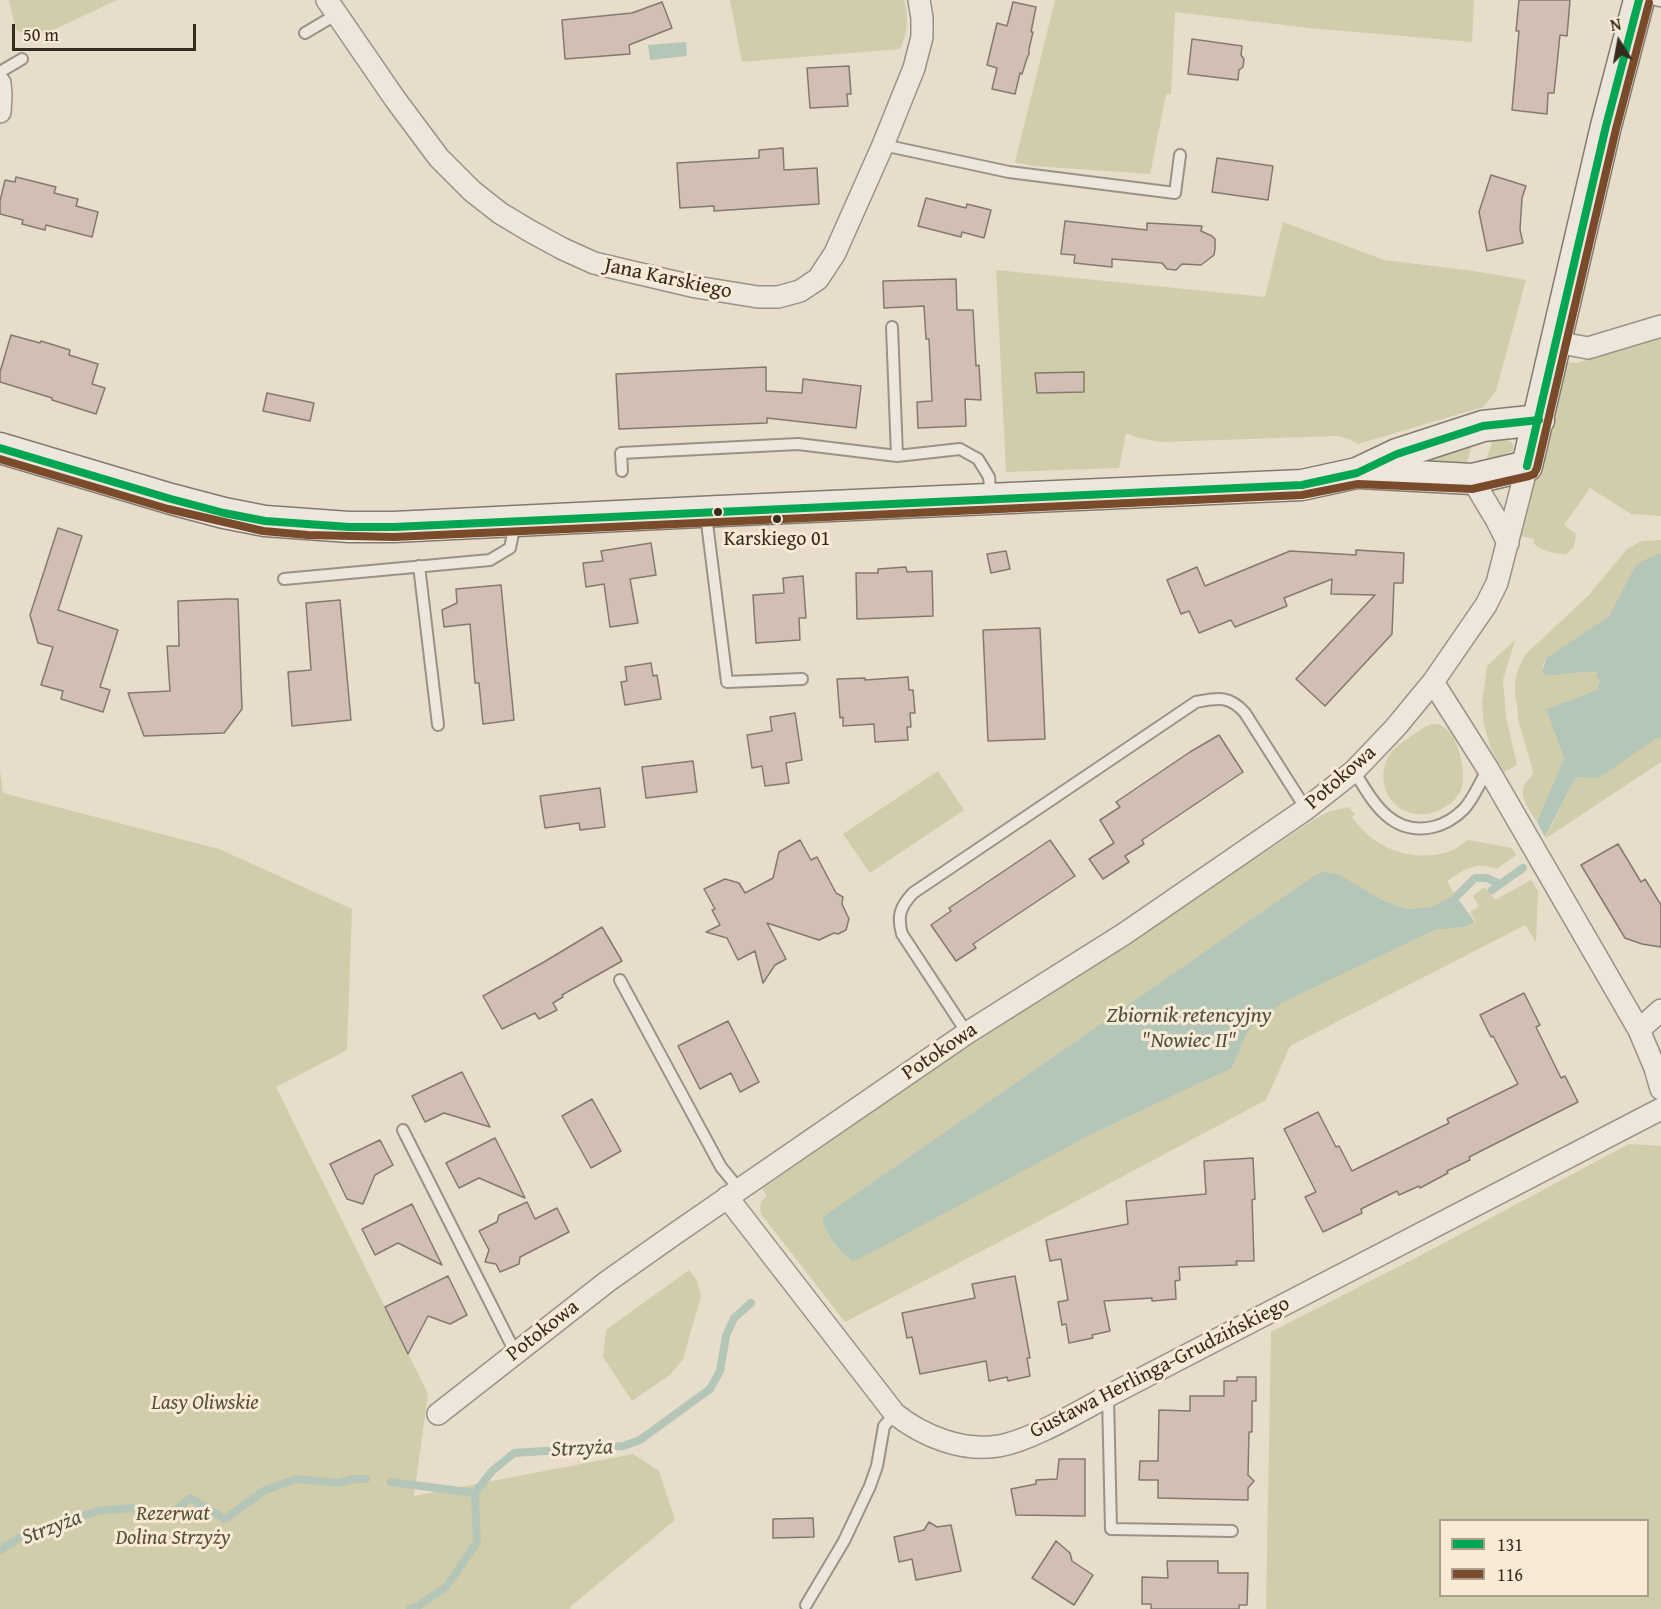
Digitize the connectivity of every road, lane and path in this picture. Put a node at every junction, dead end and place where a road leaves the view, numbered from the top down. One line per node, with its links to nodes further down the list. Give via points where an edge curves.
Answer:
1 (919, 0): 11 (street, Jana Karskiego, via 922,37 914,68)
2 (1639, 0): 15 (street, Potokowa, via 1606,126 1579,209)
3 (1656, 0): 4 (lane)
4 (1661, 1)
5 (332, 7): 6 (lane); 11 (street, Jana Karskiego, via 439,158 472,191 500,213 562,249 628,271 758,297 800,291 818,279 835,253)
6 (305, 33)
7 (22, 59): 8 (lane)
8 (0, 72)
9 (0, 82): 10 (street)
10 (0, 112)
11 (883, 145): 12 (lane, via 1009,172 1175,193)
12 (1180, 154)
13 (1661, 326): 15 (street, via 1588,348)
14 (892, 327): 18 (lane)
15 (1556, 342): 16 (street, Potokowa)
16 (1539, 420): 19 (street, Potokowa); 21 (street, via 1483,426 1397,454)
17 (0, 448): 25 (street, via 171,499 265,521 394,527)
18 (897, 456): 20 (lane, via 798,444 621,453); 23 (lane, via 960,449 978,459 989,477)
19 (1527, 466): 22 (street); 26 (street, Potokowa)
20 (622, 471)
21 (1357, 473): 22 (street); 23 (street, via 1302,485)
22 (1472, 479): 26 (street)
23 (991, 498): 24 (street)
24 (706, 511): 25 (street); 29 (lane, via 727,682)
25 (516, 521): 27 (lane, via 510,548 490,560)
26 (1508, 543): 30 (street, Potokowa, via 1497,583 1486,605)
27 (419, 566): 28 (lane); 31 (lane)
28 (284, 579)
29 (802, 679)
30 (1433, 682): 32 (street); 33 (street, Potokowa)
31 (438, 725)
32 (1488, 769): 33 (lane, via 1467,806 1455,818 1422,830 1391,821); 37 (street)
33 (1354, 771): 34 (street, Potokowa)
34 (1306, 809): 38 (street, Potokowa, via 1123,936); 38 (lane, via 1238,705 1214,699 1188,707 905,902 899,922 903,934)
35 (620, 980): 42 (lane)
36 (1661, 1010): 37 (street)
37 (1640, 1030): 39 (street)
38 (967, 1033): 42 (street, Potokowa)
39 (1661, 1089)
40 (1661, 1109): 44 (street, Gustawa Herlinga-Grudzińskiego)
41 (403, 1130): 43 (lane)
42 (733, 1193): 43 (street, Potokowa); 46 (street, Gustawa Herlinga-Grudzińskiego)
43 (515, 1352): 45 (street, Potokowa)
44 (1108, 1396): 46 (street, Gustawa Herlinga-Grudzińskiego, via 1043,1430 998,1446 945,1441 909,1425); 47 (lane, via 1111,1529)
45 (438, 1414)
46 (895, 1414): 48 (lane, via 884,1426 870,1486 844,1541)
47 (1232, 1531)
48 (806, 1605)

